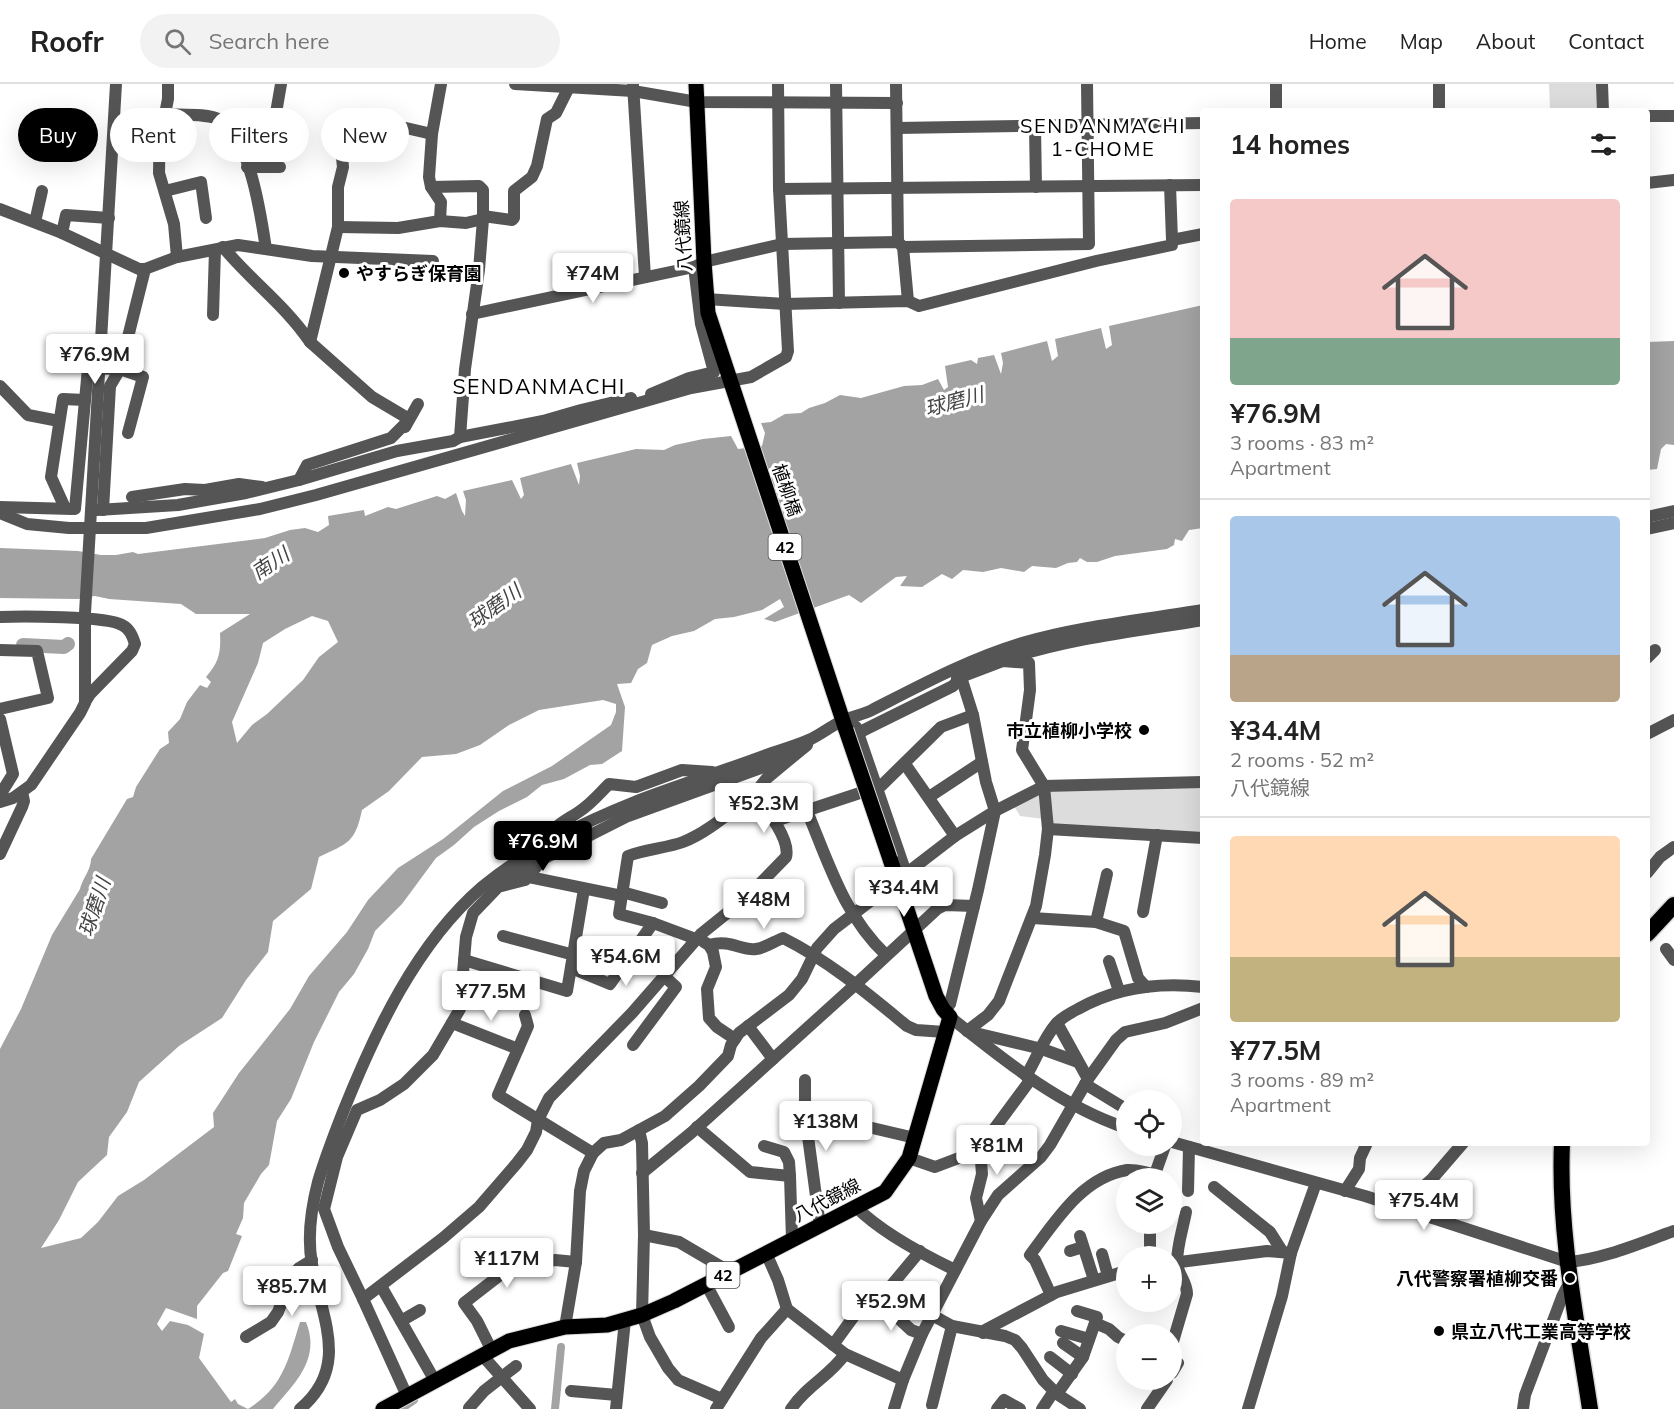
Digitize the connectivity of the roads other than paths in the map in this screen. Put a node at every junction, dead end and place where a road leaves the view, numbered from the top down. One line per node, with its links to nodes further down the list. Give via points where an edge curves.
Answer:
1 (116, 84): 49 (street)
2 (168, 84): 20 (street)
3 (280, 84): 21 (street)
4 (441, 84): 32 (street)
5 (515, 84): 14 (street)
6 (696, 84): 17 (main road, 八代鏡線 / 42)
7 (778, 84): 16 (street)
8 (836, 84): 18 (street)
9 (896, 84): 19 (street)
10 (1087, 84): 29 (street)
11 (1276, 84): 22 (street)
12 (1438, 84): 23 (street)
13 (1602, 84): 24 (street)
14 (569, 87): 15 (street); 51 (street, via 555,113 547,119 532,177 514,191 514,218)
15 (633, 88): 17 (street); 71 (street)
16 (778, 100): 17 (street); 18 (street); 44 (street)
17 (697, 102): 69 (main road, 八代鏡線 / 42)
18 (837, 102): 19 (street); 45 (street)
19 (897, 103): 31 (street)
20 (166, 108)
21 (277, 108)
22 (1276, 108)
23 (1439, 108)
24 (1603, 108)
25 (197, 116): 34 (street, via 213,117 230,129)
26 (1650, 116): 27 (street)
27 (1674, 116)
28 (1200, 123): 29 (street)
29 (1088, 125): 30 (street); 40 (street)
30 (1035, 126): 31 (street); 42 (street)
31 (897, 128): 43 (street)
32 (432, 134): 41 (street); 54 (street, via 406,128 339,131 337,146 343,167 338,187)
33 (159, 162): 47 (street)
34 (247, 167): 35 (street); 63 (street, via 255,186)
35 (280, 167)
36 (1674, 180): 37 (street)
37 (1650, 183)
38 (1170, 185): 39 (street); 40 (street); 57 (street)
39 (1200, 185)
40 (1089, 186): 42 (street); 60 (street)
41 (431, 187): 51 (street, via 479,186 483,190); 52 (street, via 441,202)
42 (1036, 187): 43 (street)
43 (898, 188): 45 (street); 61 (street)
44 (779, 189): 45 (street); 59 (street)
45 (838, 189): 58 (street)
46 (42, 191): 53 (street)
47 (165, 191): 50 (street, via 201,182); 66 (street)
48 (0, 209): 53 (street)
49 (109, 218): 55 (street, via 66,215); 64 (street)
50 (206, 218)
51 (483, 218): 52 (street, via 466,223); 76 (street)
52 (440, 221): 54 (street, via 398,228)
53 (35, 222): 55 (street)
54 (338, 227): 65 (street)
55 (62, 233): 64 (street)
56 (1200, 235): 57 (street)
57 (1172, 240): 68 (street, via 1172,245)
58 (838, 243): 59 (street); 61 (street); 74 (street)
59 (782, 244): 69 (street); 75 (street)
60 (1089, 244): 61 (street); 68 (street)
61 (901, 245): 73 (street)
62 (219, 248): 63 (street, via 238,245); 66 (street); 77 (street); 78 (street, via 275,299)
63 (266, 249): 65 (street)
64 (107, 255): 70 (street); 79 (street)
65 (330, 256): 67 (street); 78 (street)
66 (177, 257): 70 (street)
67 (433, 261)
68 (1096, 261): 73 (street, via 919,306)
69 (699, 264): 71 (street); 72 (main road, 八代鏡線 / 42); 87 (street, via 701,324 714,372 660,392)
70 (145, 269): 80 (street)
71 (645, 277): 76 (street)
72 (706, 299): 75 (street); 81 (main road, 八代鏡線 / 42)
73 (908, 301): 74 (street)
74 (839, 303): 75 (street)
75 (786, 304): 81 (street, via 786,357 752,376)
76 (472, 314): 89 (street)
77 (213, 315)
78 (310, 342): 86 (street)
79 (100, 368): 80 (street); 83 (street, via 88,368); 105 (street)
80 (120, 369): 88 (street, via 143,377); 94 (street, via 110,386 100,510 178,505)
81 (730, 382): 91 (street, via 691,388); 119 (main road, 植柳橋 / 42)
82 (0, 386): 85 (street, via 28,415)
83 (85, 400): 85 (street, via 63,399); 97 (street)
84 (418, 404): 86 (street)
85 (59, 421): 97 (street, via 51,477)
86 (407, 422): 90 (street, via 392,438); 92 (street)
87 (522, 425): 89 (street); 91 (street)
88 (128, 433)
89 (460, 437): 91 (street, via 466,442); 92 (street)
90 (378, 441): 92 (street); 93 (street, via 307,465)
91 (492, 443): 105 (street, via 260,508 146,528)
92 (398, 448): 93 (street)
93 (299, 480): 94 (street)
94 (270, 488): 95 (street, via 239,484)
95 (132, 497)
96 (0, 507): 97 (street)
97 (74, 509)
98 (1674, 511): 100 (street)
99 (0, 513): 102 (street)
100 (1650, 516)
101 (0, 522): 102 (street)
102 (27, 524): 105 (street)
103 (1671, 525): 104 (street)
104 (1650, 528)
105 (89, 530): 107 (street)
106 (1200, 610): 113 (street, via 1030,641 960,665)
107 (85, 616): 108 (street); 114 (street); 114 (street, via 122,624 135,644)
108 (1, 618)
109 (1200, 620): 111 (street, via 1084,639)
110 (0, 650): 115 (street, via 37,651 48,698)
111 (1004, 661): 112 (street); 127 (street, via 1029,663 1022,750)
112 (961, 677): 113 (street); 116 (street); 119 (street, via 953,686)
113 (922, 685): 119 (street)
114 (85, 703): 129 (street, via 31,785)
115 (0, 709)
116 (973, 715): 123 (street); 124 (street, via 941,728)
117 (0, 719): 131 (street, via 13,774)
118 (1674, 720): 120 (street)
119 (848, 723): 121 (street); 128 (street); 148 (main road, 42, bridge, via 890,860)
120 (1650, 732)
121 (811, 739): 122 (street); 125 (street)
122 (788, 758): 130 (street); 144 (street, via 628,816)
123 (982, 762): 132 (street); 135 (street)
124 (905, 764): 128 (street); 132 (street)
125 (718, 772): 141 (street, via 636,802); 141 (street, via 682,770 636,787 609,784 550,835)
126 (1200, 782): 127 (street)
127 (1044, 786): 135 (street); 137 (street)
128 (876, 787): 134 (street); 148 (street)
129 (22, 792): 133 (street); 143 (street, via 22,807)
130 (754, 794): 136 (street); 151 (street, via 682,842 628,856)
131 (0, 795)
132 (929, 797): 139 (street)
133 (0, 802)
134 (807, 811): 136 (street); 156 (street)
135 (995, 811): 139 (street); 154 (street)
136 (775, 821): 163 (street, via 788,852 786,857)
137 (1048, 829): 138 (street); 157 (street)
138 (1157, 835): 140 (street); 155 (street)
139 (956, 836): 148 (street)
140 (1200, 838)
141 (550, 844): 144 (street); 149 (street); 214 (street, via 513,864 480,889 410,975 374,1039)
142 (1674, 848): 145 (street)
143 (0, 854)
144 (543, 859): 147 (street)
145 (1650, 869)
146 (1107, 874): 158 (street)
147 (529, 877): 149 (street); 150 (street)
148 (901, 877): 156 (street); 160 (main road, 42)
149 (498, 887): 169 (street, via 473,913)
150 (584, 889): 151 (street); 167 (street)
151 (622, 894): 152 (street); 159 (street, via 619,914)
152 (662, 903)
153 (1674, 905): 161 (highway)
154 (974, 906): 160 (street, via 941,906); 179 (street)
155 (1143, 912)
156 (852, 915): 166 (street, via 834,929); 168 (street)
157 (1032, 918): 158 (street); 184 (street, via 999,1001)
158 (1096, 922): 175 (street, via 1124,931 1138,978)
159 (653, 923): 163 (street); 172 (street, via 610,984)
160 (913, 930): 168 (street); 179 (main road, 42, via 936,996)
161 (1650, 931)
162 (503, 936): 167 (street)
163 (697, 939): 164 (street); 173 (street)
164 (709, 945): 166 (street, via 729,943 756,950 783,938); 186 (street, via 716,967 707,989 709,1018)
165 (1666, 949): 170 (street)
166 (814, 954): 174 (street); 183 (street, via 789,995)
167 (574, 955): 172 (street)
168 (886, 955): 174 (street)
169 (464, 960): 172 (street, via 567,991); 181 (street, via 460,1009)
170 (1674, 960)
171 (1110, 961): 177 (street)
172 (571, 968)
173 (664, 976): 187 (street, via 676,987); 197 (street, via 549,1098)
174 (856, 984): 185 (street, via 907,1026); 190 (street)
175 (1146, 987): 176 (street); 177 (street)
176 (1200, 987)
177 (1119, 991): 182 (street, via 1088,1003)
178 (1200, 1009): 194 (street, via 1165,1023 1125,1032)
179 (946, 1013): 184 (street); 185 (main road, 八代鏡線 / 42)
180 (525, 1015): 188 (street, via 528,1026)
181 (452, 1023): 188 (street); 223 (street, via 433,1055 404,1084 357,1110 337,1157)
182 (1057, 1023): 189 (street); 191 (street)
183 (748, 1026): 186 (street); 190 (street)
184 (967, 1031): 189 (street); 192 (street)
185 (945, 1032): 202 (main road, 八代鏡線 / 42)
186 (735, 1039): 201 (street, via 728,1056 699,1086 664,1116)
187 (633, 1045)
188 (518, 1049): 197 (street, via 498,1095)
189 (1042, 1049): 191 (street); 192 (street)
190 (772, 1059): 199 (street)
191 (1078, 1062): 194 (street)
192 (1028, 1078): 196 (street); 209 (street)
193 (805, 1080): 226 (street)
194 (1086, 1082): 195 (street); 196 (street)
195 (1116, 1102)
196 (1074, 1105): 198 (street); 225 (street, via 1041,1157 998,1195)
197 (538, 1120): 211 (street); 247 (street, via 526,1150 479,1207)
198 (1116, 1124)
199 (697, 1127): 215 (street); 216 (street, via 750,1172)
200 (868, 1127): 202 (street)
201 (639, 1130): 211 (street, via 621,1140 603,1143); 215 (street)
202 (915, 1138): 213 (main road, 八代鏡線 / 42)
203 (764, 1146): 216 (street, via 784,1152)
204 (1182, 1146): 210 (street)
205 (1366, 1146): 220 (street, via 1359,1169)
206 (1460, 1146): 222 (street)
207 (1562, 1146): 239 (highway)
208 (1206, 1147): 210 (street); 217 (street)
209 (980, 1148): 213 (street, via 935,1167); 225 (street, via 982,1174 976,1198)
210 (1189, 1148): 219 (street)
211 (593, 1153): 237 (street, via 580,1191)
212 (1161, 1156): 249 (street, via 1155,1174 1130,1169 1103,1176 1059,1217 1030,1255)
213 (909, 1158): 221 (main road, 八代鏡線 / 42, via 885,1192)
214 (323, 1164): 223 (street); 236 (street, via 312,1209)
215 (642, 1173): 228 (street)
216 (790, 1176): 229 (street)
217 (1316, 1183): 220 (street); 233 (street)
218 (1214, 1187): 233 (street, via 1270,1232)
219 (1188, 1191)
220 (1345, 1191): 222 (street)
221 (856, 1207): 226 (main road, 八代鏡線 / 42); 231 (street)
222 (1401, 1207): 239 (street)
223 (324, 1209): 250 (street)
224 (1186, 1212): 230 (street)
225 (981, 1221): 240 (street)
226 (820, 1226): 229 (main road, 八代鏡線 / 42)
227 (1674, 1231): 239 (street)
228 (644, 1235): 241 (street, via 679,1242); 256 (street)
229 (792, 1240): 234 (main road, 八代鏡線 / 42)
230 (1178, 1246)
231 (920, 1251): 240 (street); 251 (street)
232 (1071, 1251): 245 (street, via 1082,1242)
233 (1286, 1252): 238 (street); 298 (street, via 1282,1296)
234 (766, 1253): 241 (main road, 八代鏡線 / 42); 252 (street)
235 (1102, 1254): 243 (street)
236 (312, 1260): 267 (street, via 292,1276 271,1322); 287 (street, via 330,1348 322,1385)
237 (576, 1262): 263 (street); 270 (street, via 555,1260 504,1272 464,1303 477,1322)
238 (1182, 1262)
239 (1568, 1262): 248 (highway)
240 (955, 1269): 257 (street)
241 (730, 1272): 246 (main road, 八代鏡線 / 42)
242 (1116, 1274): 243 (street)
243 (1108, 1276): 245 (street)
244 (1182, 1277): 255 (street, via 1187,1294)
245 (1094, 1280): 249 (street)
246 (706, 1284): 256 (main road, 八代鏡線 / 42); 261 (street)
247 (381, 1286): 250 (street); 259 (street)
248 (1571, 1286): 299 (street, via 1562,1297); 300 (highway)
249 (1052, 1295): 264 (street)
250 (363, 1299): 283 (street)
251 (879, 1300): 265 (street, via 911,1330); 269 (street, via 870,1311 857,1312)
252 (787, 1309): 269 (street); 284 (street, via 761,1338)
253 (420, 1310): 259 (street)
254 (1077, 1311): 260 (street, via 1097,1317)
255 (1182, 1311)
256 (642, 1315): 258 (main road, 八代鏡線 / 42); 284 (street, via 650,1336 678,1380)
257 (932, 1315): 262 (street); 265 (street)
258 (625, 1320): 263 (main road, 八代鏡線 / 42); 282 (street)
259 (401, 1321): 278 (street)
260 (1095, 1323): 266 (street); 268 (street)
261 (729, 1326)
262 (952, 1326): 264 (street); 285 (street)
263 (565, 1327): 270 (main road, 八代鏡線 / 42, via 509,1341)
264 (983, 1333): 281 (street, via 1015,1340)
265 (922, 1334): 277 (street)
266 (1116, 1335)
267 (246, 1337)
268 (1089, 1339): 273 (street); 273 (street, via 1062,1337)
269 (833, 1345): 271 (street)
270 (487, 1352): 276 (street); 278 (main road, 八代鏡線 / 42)
271 (845, 1354): 277 (street); 291 (street, via 806,1389)
272 (1050, 1357): 275 (street)
273 (1083, 1357): 275 (street)
274 (516, 1366): 276 (street)
275 (1072, 1374): 281 (street)
276 (502, 1377): 286 (street); 289 (street)
277 (903, 1380): 292 (street)
278 (435, 1381): 283 (main road, 八代鏡線 / 42)
279 (1160, 1390): 297 (street)
280 (571, 1391): 282 (street)
281 (1055, 1392): 295 (street); 296 (street)
282 (617, 1395): 290 (street)
283 (407, 1396): 288 (main road, 八代鏡線 / 42)
284 (719, 1404)
285 (932, 1405)
286 (469, 1408)
287 (300, 1409)
288 (383, 1409)
289 (530, 1409)
290 (616, 1409)
291 (791, 1409)
292 (894, 1409)
293 (998, 1409): 294 (street, via 1004,1400)
294 (1020, 1409)
295 (1042, 1409)
296 (1080, 1409)
297 (1147, 1409)
298 (1248, 1409)
299 (1523, 1409)
300 (1590, 1409)

